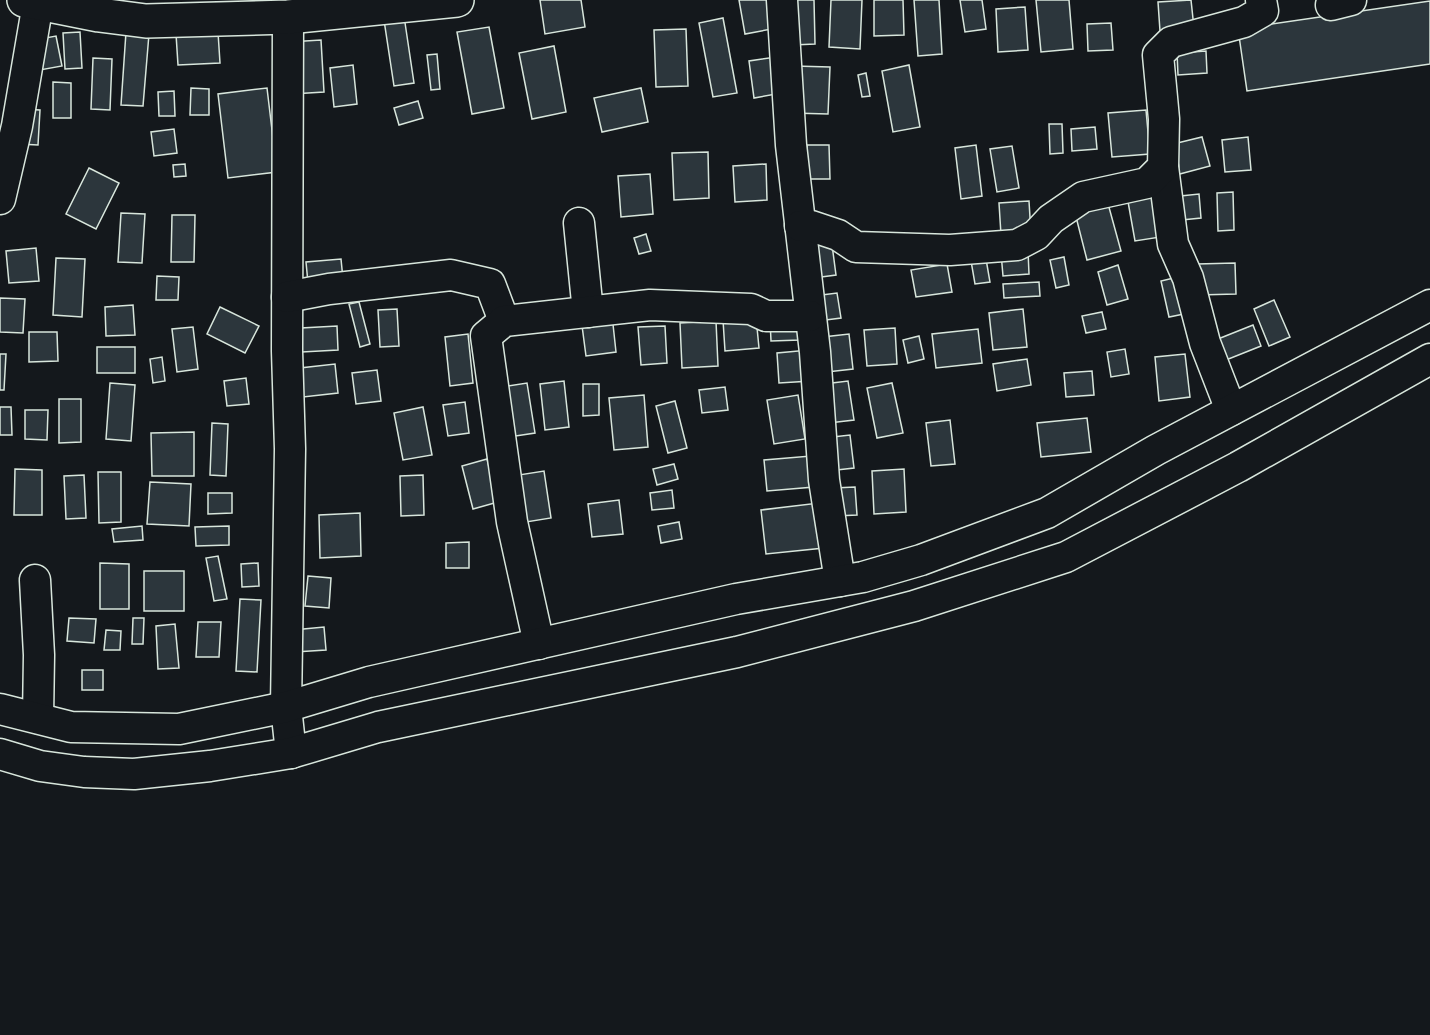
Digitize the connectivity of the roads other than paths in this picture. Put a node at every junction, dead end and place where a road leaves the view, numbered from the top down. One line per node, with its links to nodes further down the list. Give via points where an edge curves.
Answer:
1 (458, 0): 5 (main road)
2 (782, 0): 9 (street)
3 (1261, 0): 6 (street, via 1263,11 1244,22 1171,42 1158,55 1164,119)
4 (28, 1): 5 (main road, via 146,21); 7 (street, via 17,126)
5 (279, 12): 10 (street)
6 (1163, 167): 9 (street, via 1147,183 1083,197 1051,219 1036,235 1017,244 950,250 856,247 838,235); 16 (street, via 1173,244)
7 (0, 199)
8 (579, 223): 12 (street)
9 (800, 226): 13 (street)
10 (287, 297): 14 (street, via 451,275 490,284); 22 (street)
11 (1430, 304): 16 (street)
12 (588, 312): 13 (street, via 650,305 751,309 766,316); 14 (street)
13 (810, 316): 18 (street, via 824,480)
14 (504, 321): 19 (street, via 486,336 512,522)
15 (1430, 359): 18 (street, via 1238,467 1066,557 914,606)
16 (1231, 410): 18 (street, via 1047,513 921,560)
17 (35, 580): 21 (street)
18 (825, 602): 19 (street, via 736,599); 22 (street, via 737,652 378,727)
19 (539, 644): 22 (street, via 369,682)
20 (0, 709): 21 (street)
21 (38, 718): 22 (street, via 71,727)
22 (288, 731): 23 (street, via 210,766 134,774 40,766)
23 (0, 754)

